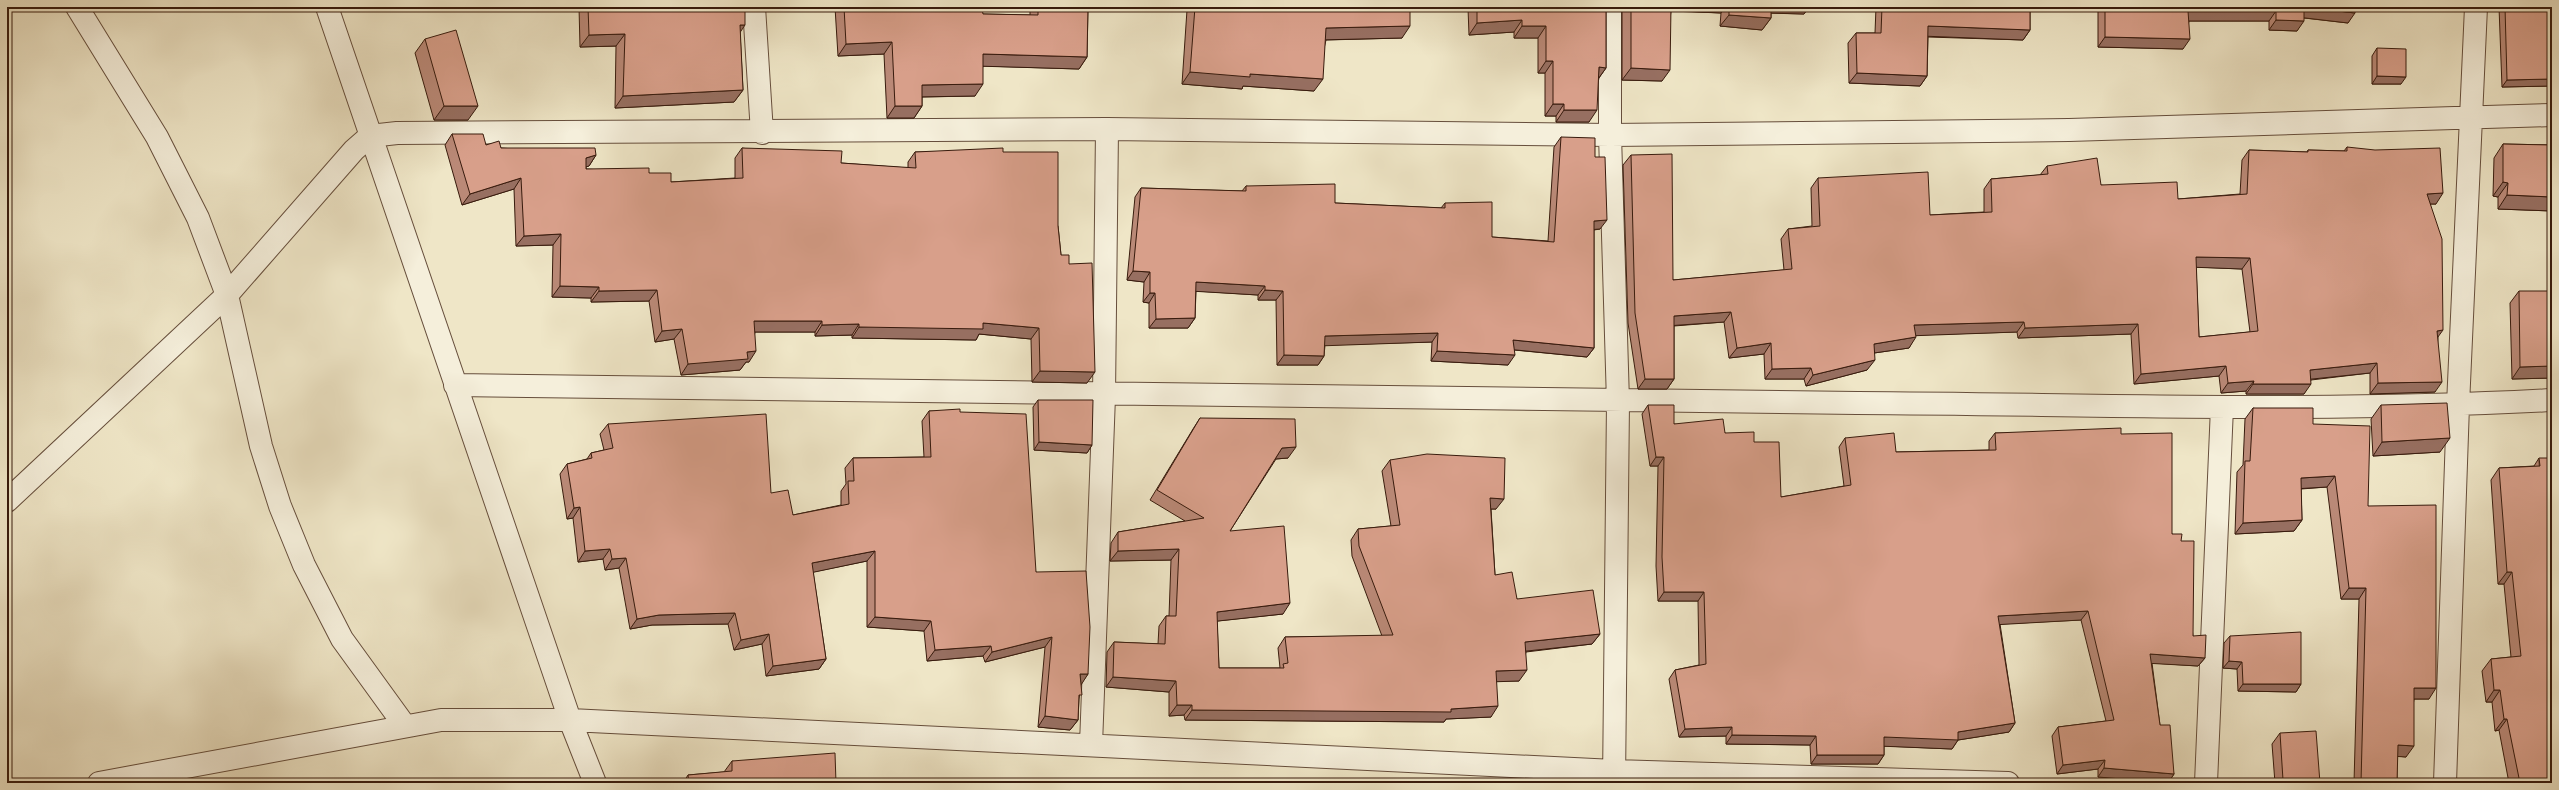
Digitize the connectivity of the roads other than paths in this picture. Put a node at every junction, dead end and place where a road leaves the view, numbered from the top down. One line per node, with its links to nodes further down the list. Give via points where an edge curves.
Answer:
1 (77, 7): 12 (street, via 158,137 198,218)
2 (328, 7): 11 (street)
3 (754, 7): 9 (street)
4 (1610, 7): 10 (street)
5 (2476, 7): 7 (street)
6 (2552, 115): 7 (street)
7 (2469, 117): 10 (street, via 2068,130); 17 (street)
8 (1107, 129): 9 (street); 10 (street); 14 (street)
9 (762, 133): 11 (street, via 397,133)
10 (1610, 135): 16 (street)
11 (370, 136): 12 (street, via 354,150); 13 (street)
12 (227, 295): 19 (street); 21 (street, via 260,446 301,558 342,639)
13 (455, 385): 14 (street); 20 (street)
14 (1104, 396): 16 (street); 22 (street)
15 (2552, 400): 17 (street)
16 (1618, 402): 18 (street); 23 (street)
17 (2458, 405): 18 (street); 28 (street)
18 (2222, 407): 27 (street)
19 (7, 501)
20 (570, 720): 21 (street, via 441,720); 22 (street); 25 (street)
21 (406, 726): 24 (street)
22 (1091, 745): 23 (street)
23 (1614, 777): 26 (street)
24 (99, 783)
25 (595, 783)
26 (2008, 783)
27 (2206, 783)
28 (2445, 783)

